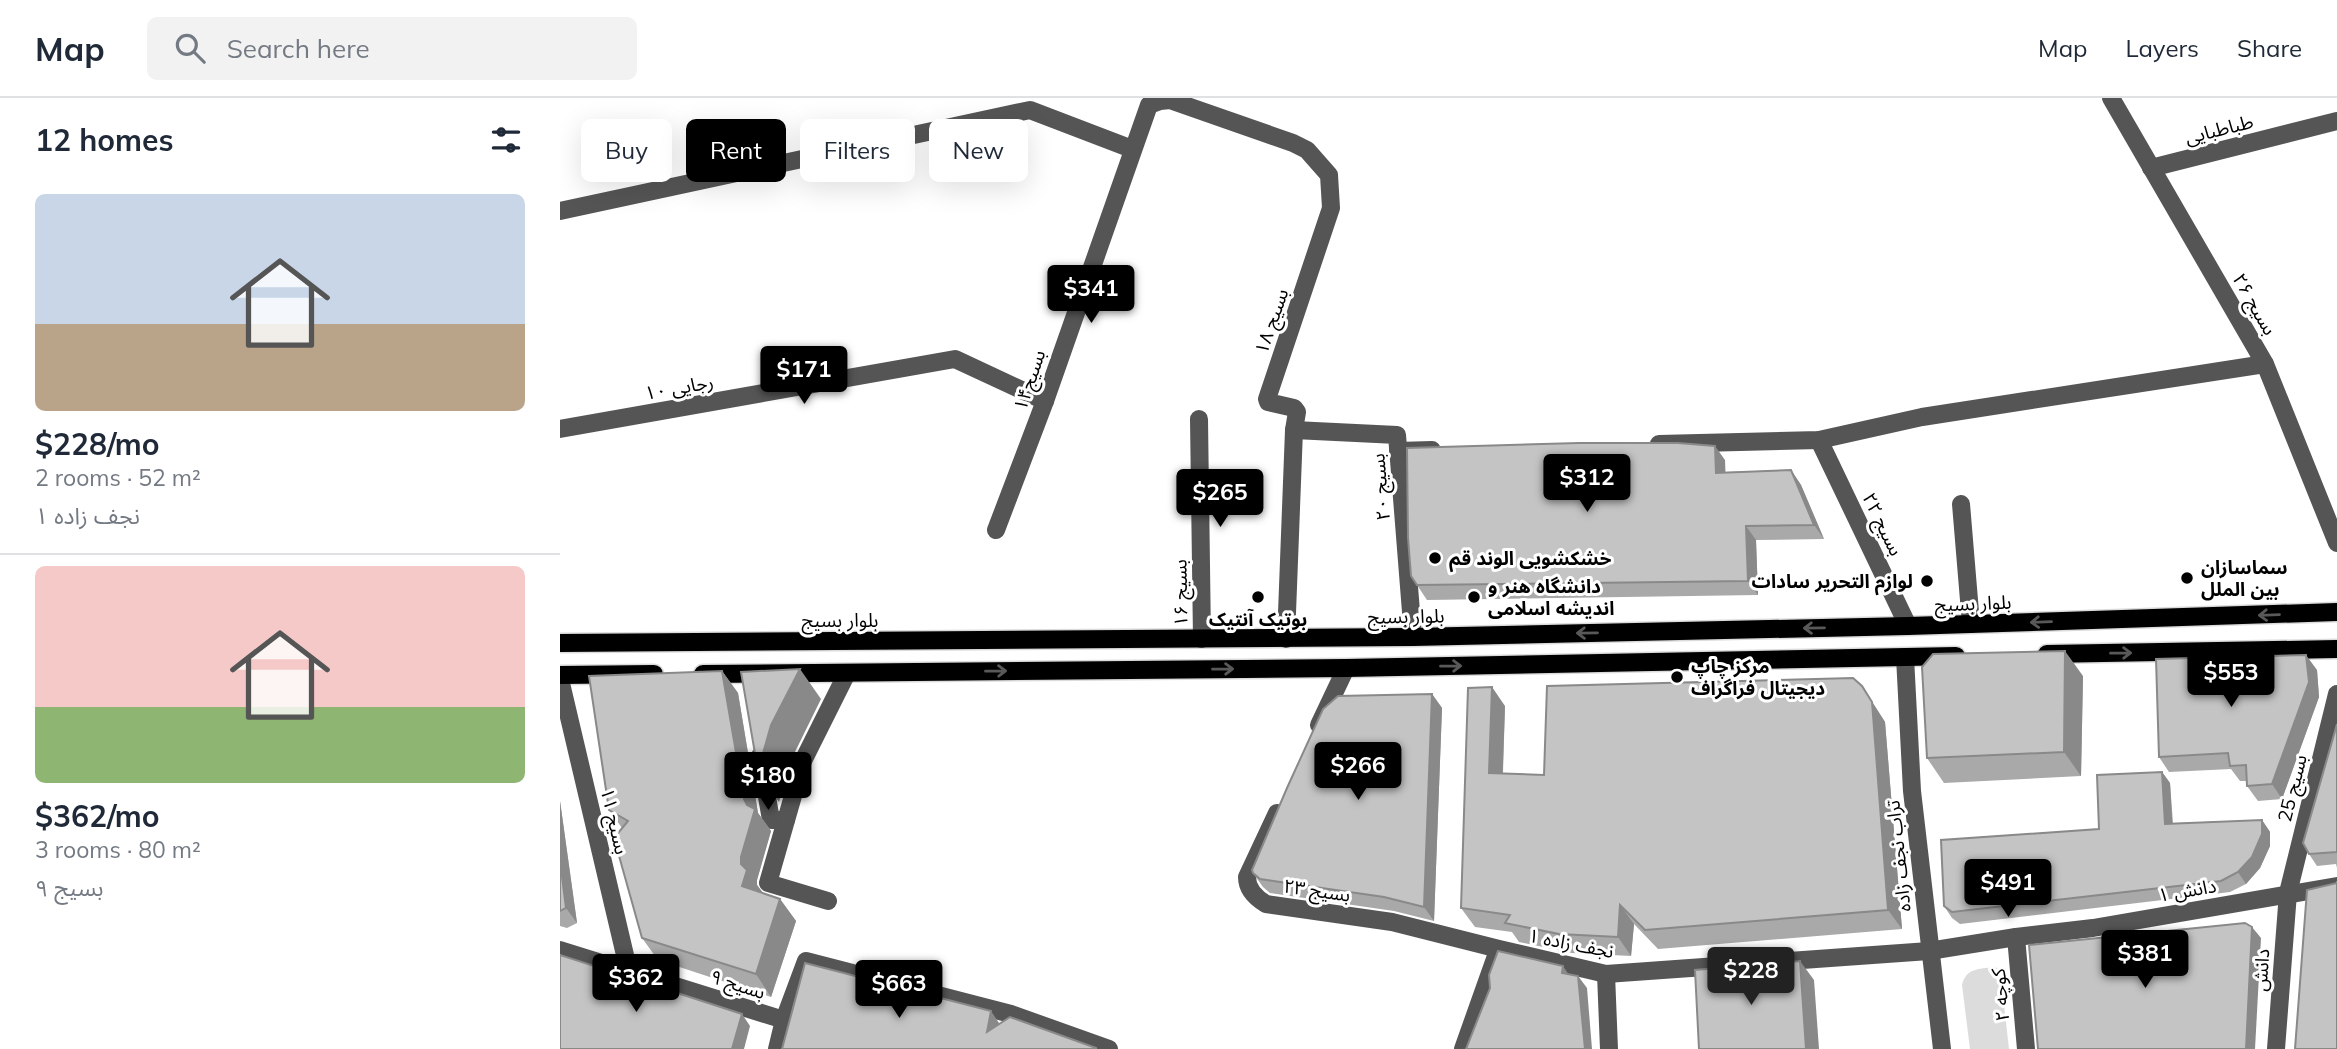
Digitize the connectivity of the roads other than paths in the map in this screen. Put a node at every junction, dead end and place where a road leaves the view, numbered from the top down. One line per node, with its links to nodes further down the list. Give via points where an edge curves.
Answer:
1 (2111, 98): 5 (street, بسیج ۲۶)
2 (1170, 100): 4 (street, بسیج۱۴, via 1149,105); 11 (street, بسیج ۱۸, via 1293,143 1307,150 1329,175 1331,208 1267,399 1297,410)
3 (2337, 121): 5 (street, طباطبایی)
4 (1132, 149): 6 (street, via 1030,110); 8 (street, بسیج۱۴)
5 (2151, 168): 7 (street, بسیج ۲۶)
6 (560, 211)
7 (2265, 364): 12 (street, via 1922,417); 18 (street, بسیج ۲۶)
8 (1045, 401): 10 (street, رجایی ۱۰, via 955,359); 17 (street, بسیج۱۴)
9 (1199, 419): 23 (street, بسیج ۱۶)
10 (560, 429)
11 (1294, 430): 15 (street, بسیج ۲۰, via 1397,435); 24 (street, بسیج ۱۸)
12 (1819, 440): 13 (street); 21 (street, بسیج ۲۲)
13 (1643, 444)
14 (1453, 449): 15 (street)
15 (1398, 451): 22 (street, بسیج ۲۰)
16 (1961, 504): 20 (street)
17 (996, 530)
18 (2337, 543)
19 (2337, 612): 20 (main road, بلوار بسیج, one-way to 20)
20 (1970, 624): 21 (main road, بلوار بسیج)
21 (1909, 626): 22 (main road, بلوار بسیج, one-way to 22)
22 (1413, 637): 24 (main road, بلوار بسیج)
23 (1202, 639): 24 (main road, بلوار بسیج); 25 (main road, بلوار بسیج)
24 (1286, 639)
25 (962, 640): 26 (main road, بلوار بسیج); 33 (main road)
26 (918, 641): 27 (main road, بلوار بسیج); 34 (main road, via 924,657)
27 (560, 643)
28 (2337, 649): 29 (main road, one-way to 28)
29 (2031, 655)
30 (1975, 656): 31 (main road)
31 (1906, 657): 32 (main road, one-way to 31); 48 (street, تراب نجف زاده, via 1912,791)
32 (1346, 668): 33 (main road, one-way to 32); 39 (street)
33 (964, 671): 34 (main road)
34 (917, 672): 35 (main road)
35 (847, 673): 36 (main road, via 747,680 673,674); 41 (street, via 803,761)
36 (560, 677): 49 (street, بسیج ۱۱)
37 (2337, 694): 43 (street, بسیج 25)
38 (758, 740): 41 (street, via 771,820)
39 (1310, 745)
40 (1287, 793): 46 (street, بسیج ۲۳, via 1247,877 1259,900 1392,922)
41 (786, 820): 44 (street, via 768,883)
42 (2337, 886): 43 (street, دانش ۱)
43 (2288, 893): 45 (street, دانش ۱); 58 (street, دانش)
44 (828, 901)
45 (2017, 937): 48 (street, نجف زاده ۱); 57 (street, کوچه ۲)
46 (1499, 949): 50 (street, نجف زاده ۱); 54 (street)
47 (560, 950): 49 (street, بسیج ۹)
48 (1929, 951): 50 (street, نجف زاده ۱); 56 (street, تراب نجف زاده)
49 (629, 971): 51 (street, بسیج ۹)
50 (1606, 974): 55 (street)
51 (783, 1020): 52 (street); 53 (street, via 806,961 1011,1014)
52 (777, 1049)
53 (1109, 1049)
54 (1463, 1049)
55 (1609, 1049)
56 (1942, 1049)
57 (2026, 1049)
58 (2277, 1049)

